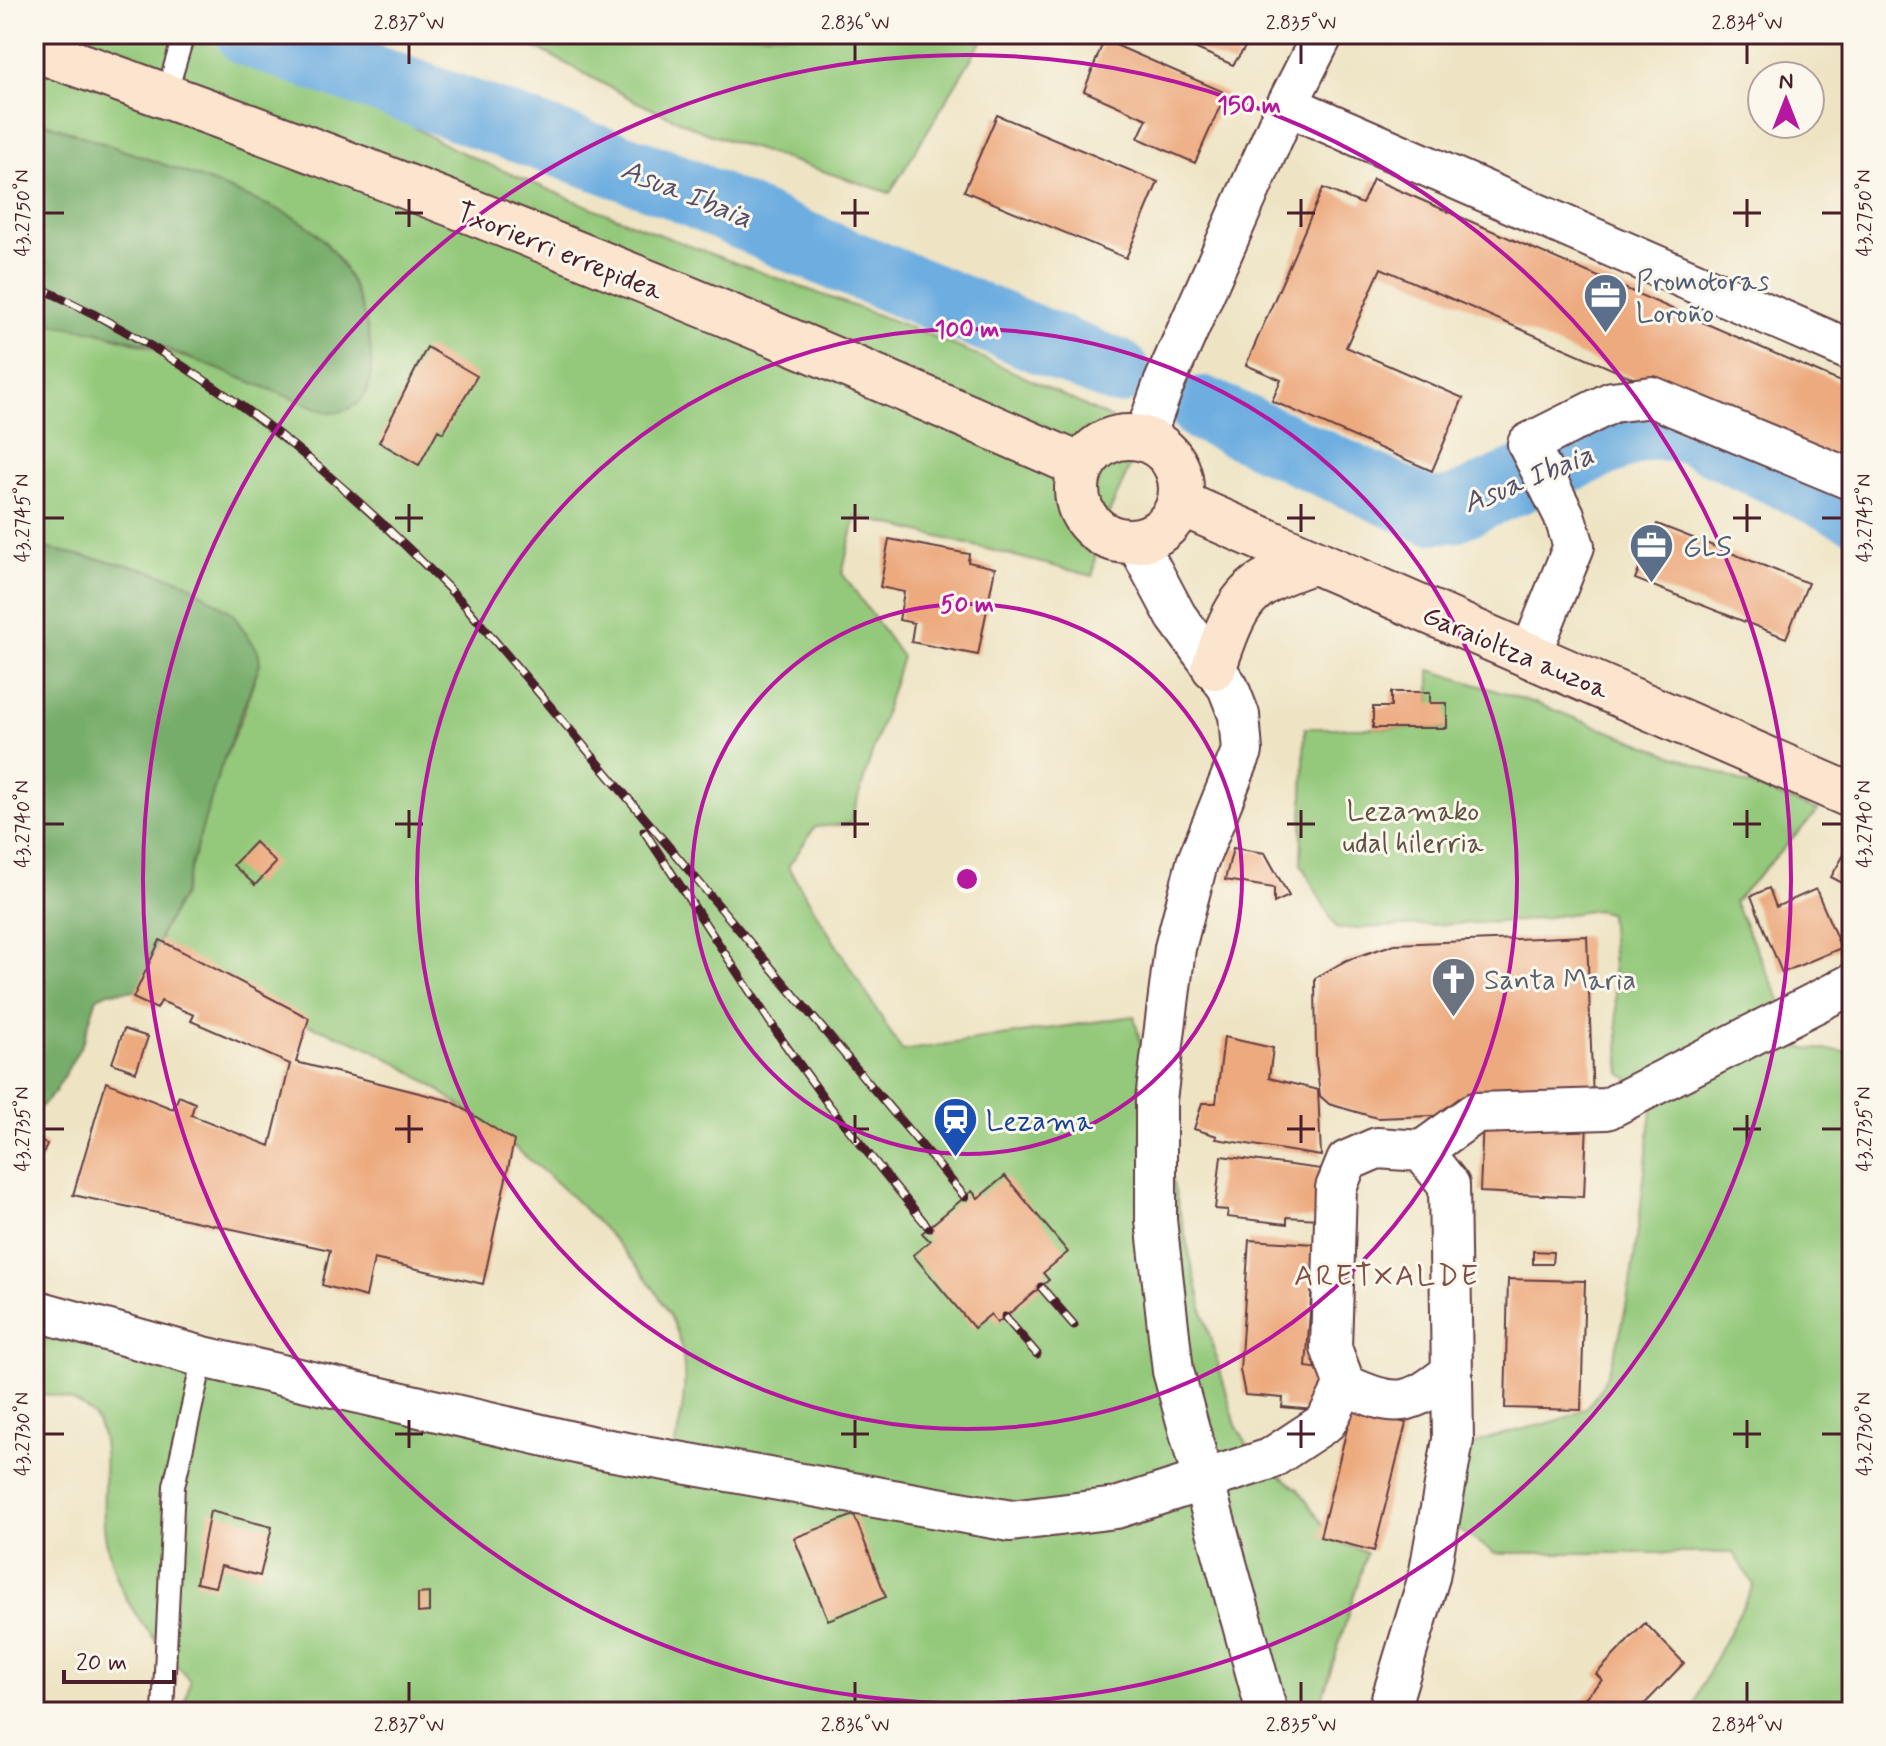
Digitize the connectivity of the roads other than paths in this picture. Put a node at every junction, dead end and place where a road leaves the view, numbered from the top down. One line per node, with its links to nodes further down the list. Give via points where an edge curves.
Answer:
1 (184, 34): 4 (lane)
2 (1323, 34): 5 (street)
3 (34, 49): 4 (street, Txorierri errepidea)
4 (166, 95): 8 (street, Txorierri errepidea, via 686,300)
5 (1287, 105): 6 (street); 7 (street)
6 (1852, 351)
7 (1144, 439): 8 (street, via 1125,436 1108,441); 10 (street, via 1162,448 1175,464)
8 (1081, 466): 11 (street, via 1076,488 1080,510 1093,529 1113,540)
9 (1852, 480): 13 (street, via 1652,397 1612,402 1579,417 1528,444 1574,546)
10 (1180, 503): 11 (street, via 1155,535); 12 (street, Garaioltza auzoa)
11 (1136, 541): 14 (street, via 1176,616)
12 (1312, 562): 14 (street, via 1275,574 1249,591 1230,620); 15 (street, Garaioltza auzoa)
13 (1539, 633)
14 (1214, 667): 22 (street, via 1239,715 1242,751 1197,863 1175,948 1156,1100 1156,1220 1163,1300 1173,1371)
15 (1852, 796)
16 (1852, 984): 17 (street, via 1607,1109 1475,1113)
17 (1422, 1151): 20 (street, via 1449,1185); 21 (street, via 1377,1148 1357,1156 1347,1161 1336,1188 1331,1348)
18 (34, 1310): 19 (street)
19 (203, 1357): 22 (street, via 598,1448 1011,1521 1116,1508); 23 (lane, via 174,1486)
20 (1452, 1372): 21 (street, via 1421,1397 1381,1401); 25 (street, via 1453,1440 1429,1577)
21 (1345, 1385): 22 (street, via 1326,1422 1293,1444 1270,1459)
22 (1201, 1479): 24 (street)
23 (163, 1712)
24 (1267, 1712)
25 (1388, 1712)

